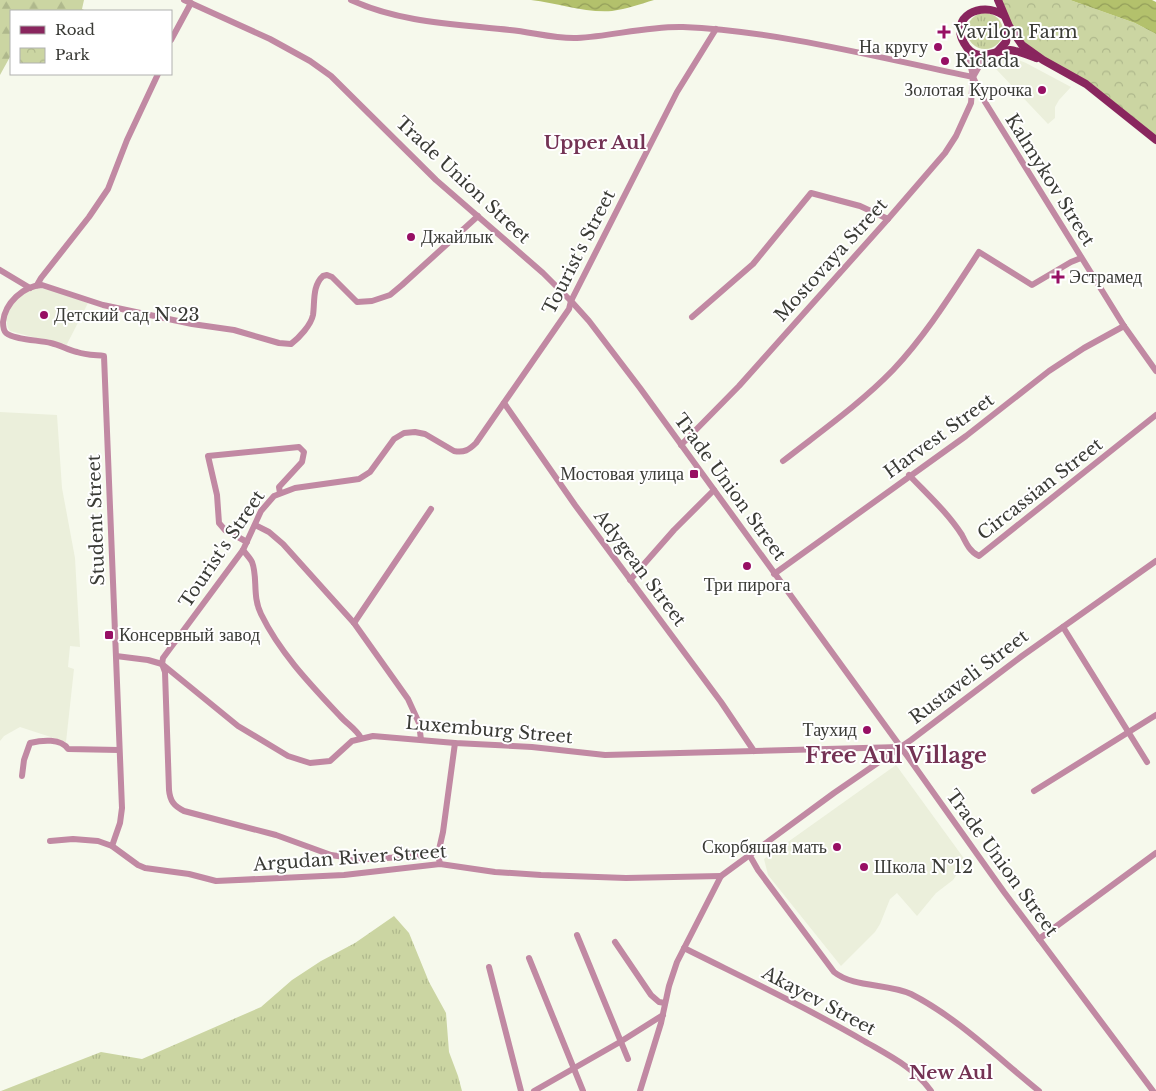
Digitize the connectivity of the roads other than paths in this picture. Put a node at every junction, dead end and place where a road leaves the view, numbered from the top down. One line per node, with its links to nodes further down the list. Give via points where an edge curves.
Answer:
1 (351, 0): 8 (street, via 371,9 429,22 577,38 630,30)
2 (988, 0): 5 (main road)
3 (998, 0): 6 (main road)
4 (188, 1): 9 (street); 16 (street, Trade Union Street, via 270,40 331,76 436,180)
5 (980, 7): 6 (main road, via 992,8); 10 (main road, via 967,14 961,27 960,34)
6 (1003, 14): 7 (main road)
7 (1009, 26): 11 (main road, via 1006,42); 12 (main road, via 1022,45)
8 (716, 29): 14 (street, via 796,41); 21 (street, Tourist's Street, via 678,92)
9 (172, 38)
10 (967, 47): 11 (main road, via 979,55); 14 (street)
11 (994, 54): 12 (main road, via 1012,50); 14 (street, via 981,63)
12 (1043, 60): 15 (main road, via 1086,84)
13 (158, 75): 20 (street, via 108,189 90,217)
14 (973, 77): 17 (street, Mostovaya Street, via 971,103 956,136); 18 (street, Kalmykov Street, via 984,102)
15 (1156, 140)
16 (478, 216): 20 (street, via 402,285 381,299 356,302 332,277 323,276 316,285 312,319 291,344 103,305 49,287); 21 (street, Trade Union Street)
17 (888, 219): 22 (street, via 860,206 810,193 753,264); 27 (street, Mostovaya Street, via 739,386)
18 (1081, 258): 23 (street, Kalmykov Street); 28 (street, via 1032,285 979,252 938,314 893,370)
19 (0, 270): 20 (street)
20 (34, 287): 41 (street, Student Street, via 17,296 9,305 3,328 6,333 50,342 76,352 104,356)
21 (571, 301): 25 (street, Tourist's Street, via 569,309); 27 (street, Trade Union Street)
22 (692, 317)
23 (1124, 326): 24 (street, Kalmykov Street); 29 (street, Harvest Street, via 1049,371)
24 (1156, 370)
25 (504, 403): 31 (street, Tourist's Street, via 476,443 463,452 454,451 426,434 400,434 370,472 359,479); 38 (street, Adygean Street)
26 (1156, 415): 29 (street, Circassian Street, via 979,556 945,512)
27 (681, 445): 30 (street, Trade Union Street)
28 (783, 461)
29 (910, 475): 37 (street, Harvest Street)
30 (714, 490): 37 (street, Trade Union Street); 38 (street)
31 (280, 492): 33 (street, Tourist's Street, via 267,503); 34 (street, via 279,486 304,458 299,446 208,456 217,495 219,523)
32 (431, 509): 39 (street)
33 (255, 525): 34 (street, Tourist's Street); 39 (street, via 283,544)
34 (247, 542): 35 (street, Tourist's Street)
35 (243, 550): 42 (street, Tourist's Street, via 163,658); 45 (street, via 253,567 258,606 278,644)
36 (1155, 565): 40 (street, Rustaveli Street)
37 (774, 574): 48 (street, Trade Union Street)
38 (630, 580): 50 (street, Adygean Street)
39 (354, 623): 46 (street, via 408,699 419,723)
40 (1064, 627): 44 (street); 48 (street, Rustaveli Street)
41 (116, 656): 42 (street); 49 (street, Student Street)
42 (162, 664): 45 (street, via 238,726 300,761 330,761); 57 (street, via 165,672 170,794 180,809 276,835 331,855 375,859)
43 (1156, 715): 44 (street)
44 (1129, 733): 51 (street); 53 (street)
45 (361, 738): 46 (street, Luxemburg Street, via 378,736)
46 (421, 740): 47 (street, Luxemburg Street)
47 (455, 743): 50 (street, Luxemburg Street, via 598,755); 57 (street)
48 (900, 747): 50 (street, Luxemburg Street); 58 (street, Rustaveli Street); 62 (street, Trade Union Street)
49 (119, 750): 52 (street, via 68,749 64,744 53,741 30,743); 55 (street, Student Street, via 122,816)
50 (754, 751)
51 (1147, 762)
52 (22, 776)
53 (1034, 791)
54 (50, 841): 55 (street, Argudan River Street, via 86,840)
55 (112, 846): 59 (street, Argudan River Street, via 145,868 216,881 344,875)
56 (1156, 853): 62 (street)
57 (438, 854): 59 (street)
58 (750, 856): 60 (street, Rustaveli Street); 77 (street, via 834,972 848,980 897,989 931,1005)
59 (440, 864): 60 (street, Argudan River Street, via 514,873 626,878)
60 (721, 876): 64 (street, Rustaveli Street)
61 (577, 935): 69 (street)
62 (1039, 940): 78 (street, Trade Union Street)
63 (616, 942): 67 (street, via 650,995)
64 (684, 948): 67 (street, Rustaveli Street); 76 (street, Akayev Street, via 794,1003 894,1059 919,1076)
65 (529, 958): 71 (street)
66 (489, 967): 72 (street)
67 (666, 1003): 68 (street, Rustaveli Street)
68 (663, 1015): 69 (street); 75 (street, Rustaveli Street)
69 (620, 1042): 70 (street); 71 (street)
70 (628, 1059)
71 (574, 1069): 73 (street); 74 (street)
72 (521, 1091)
73 (534, 1091)
74 (583, 1091)
75 (640, 1091)
76 (931, 1091)
77 (1039, 1091)
78 (1153, 1091)

